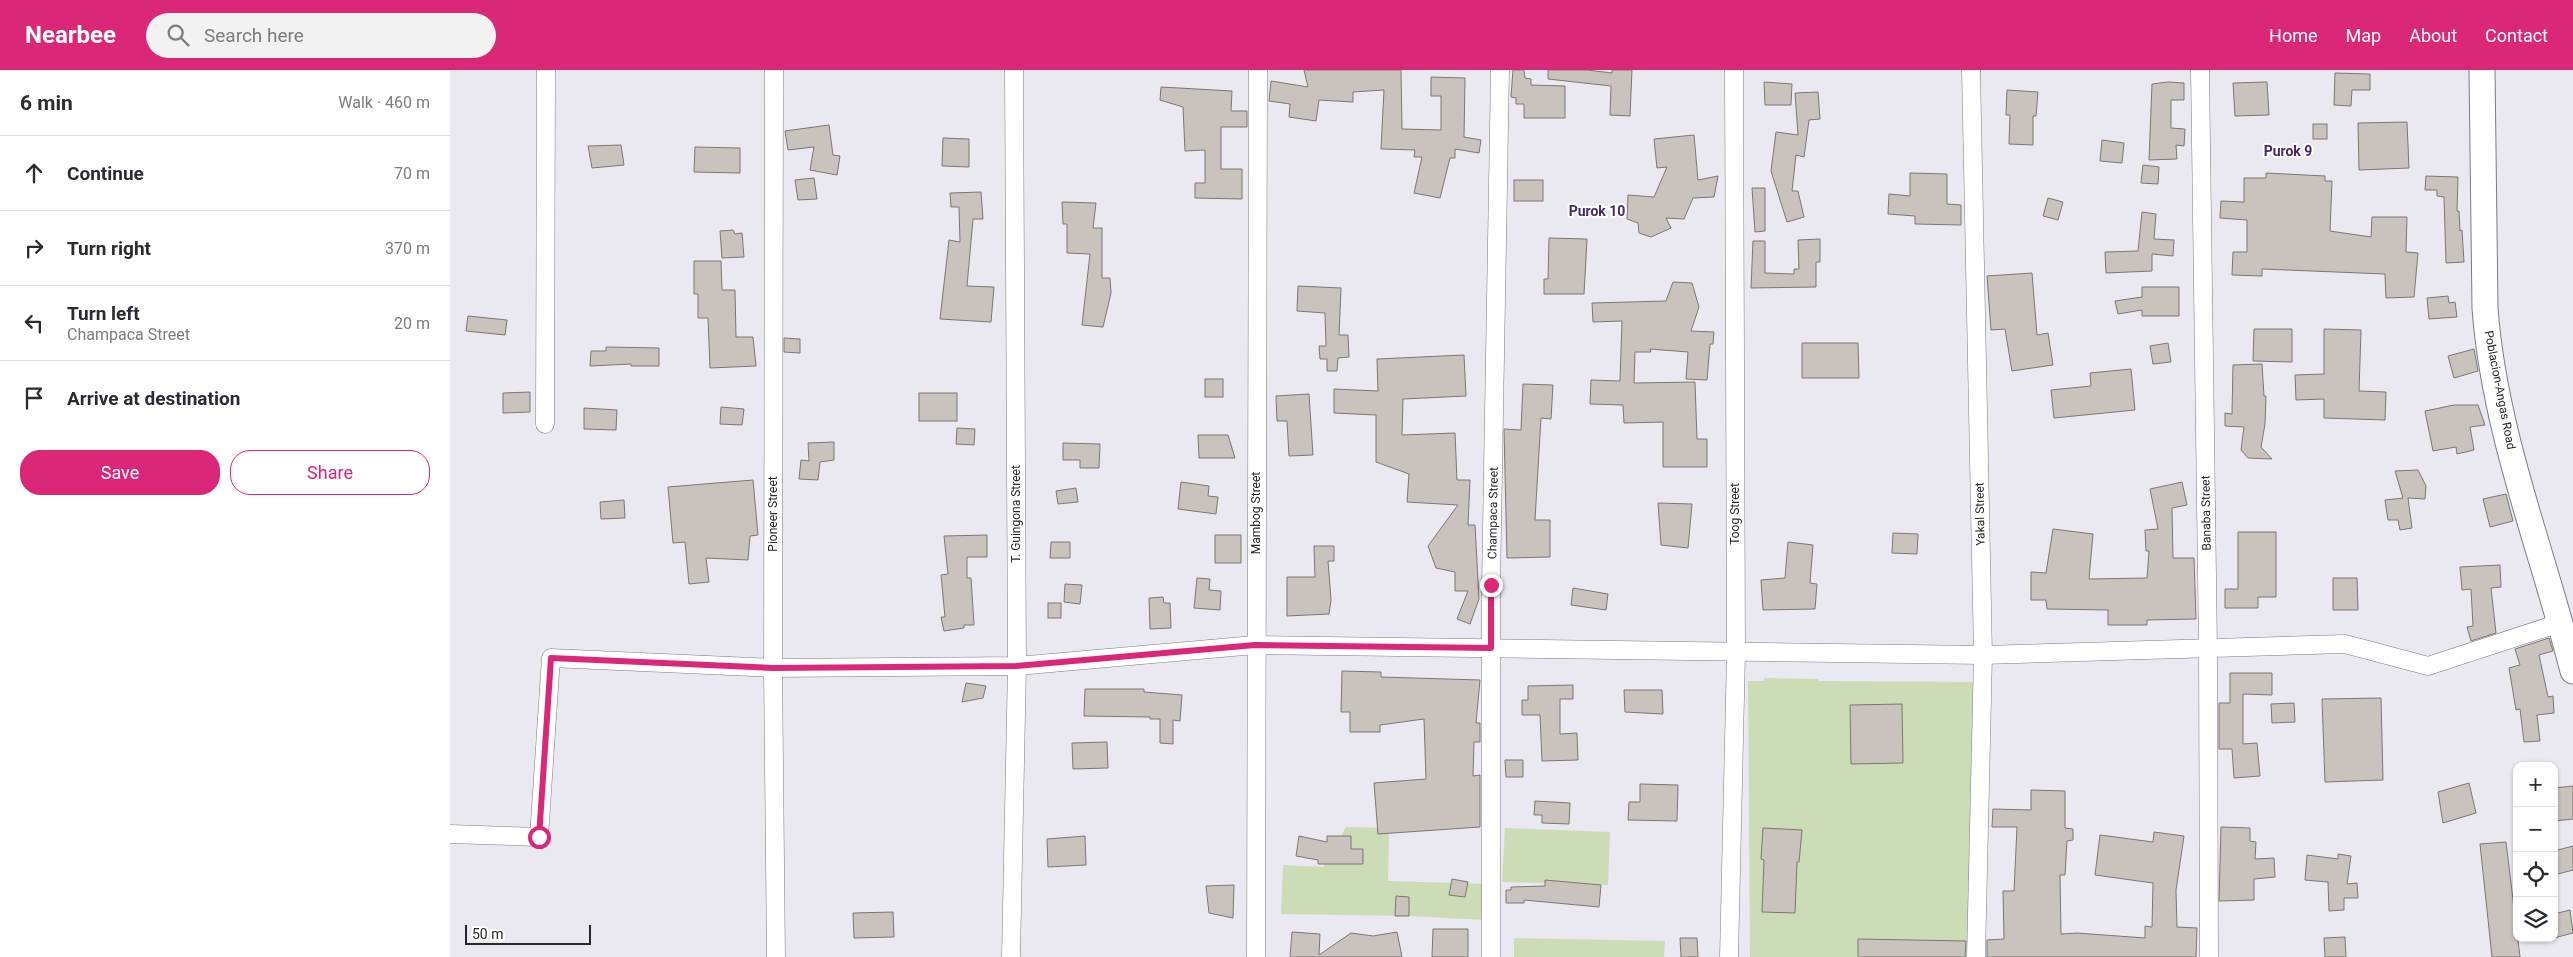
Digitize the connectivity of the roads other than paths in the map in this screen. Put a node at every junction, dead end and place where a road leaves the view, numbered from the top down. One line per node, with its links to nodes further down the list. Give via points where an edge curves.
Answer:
1 (546, 70): 10 (street)
2 (774, 70): 18 (street, Pioneer Street)
3 (1014, 70): 17 (street, T. Guingona Street)
4 (1258, 70): 12 (street, Mambog Street)
5 (1500, 70): 13 (street, Champaca Street)
6 (1734, 70): 15 (street, Toog Street)
7 (1971, 70): 16 (street, Yakal Street)
8 (2200, 70): 14 (street, Banaba Street)
9 (2482, 70): 11 (street, Poblacion-Angas Road, via 2488,344 2507,433)
10 (545, 424)
11 (2560, 623): 14 (street, via 2428,666 2345,644); 19 (street, Poblacion-Angas Road)
12 (1255, 645): 13 (street); 17 (street); 23 (street, Mambog Street)
13 (1491, 648): 15 (street); 24 (street, Champaca Street)
14 (2208, 649): 16 (street); 27 (street, Banaba Street)
15 (1736, 653): 16 (street); 25 (street, Toog Street)
16 (1983, 656): 26 (street, Yakal Street)
17 (1016, 666): 18 (street); 22 (street, T. Guingona Street)
18 (773, 668): 20 (street, via 551,658 539,837); 21 (street, Pioneer Street)
19 (2573, 671)
20 (450, 834)
21 (776, 957)
22 (1012, 957)
23 (1256, 957)
24 (1491, 957)
25 (1729, 957)
26 (1976, 957)
27 (2209, 957)

